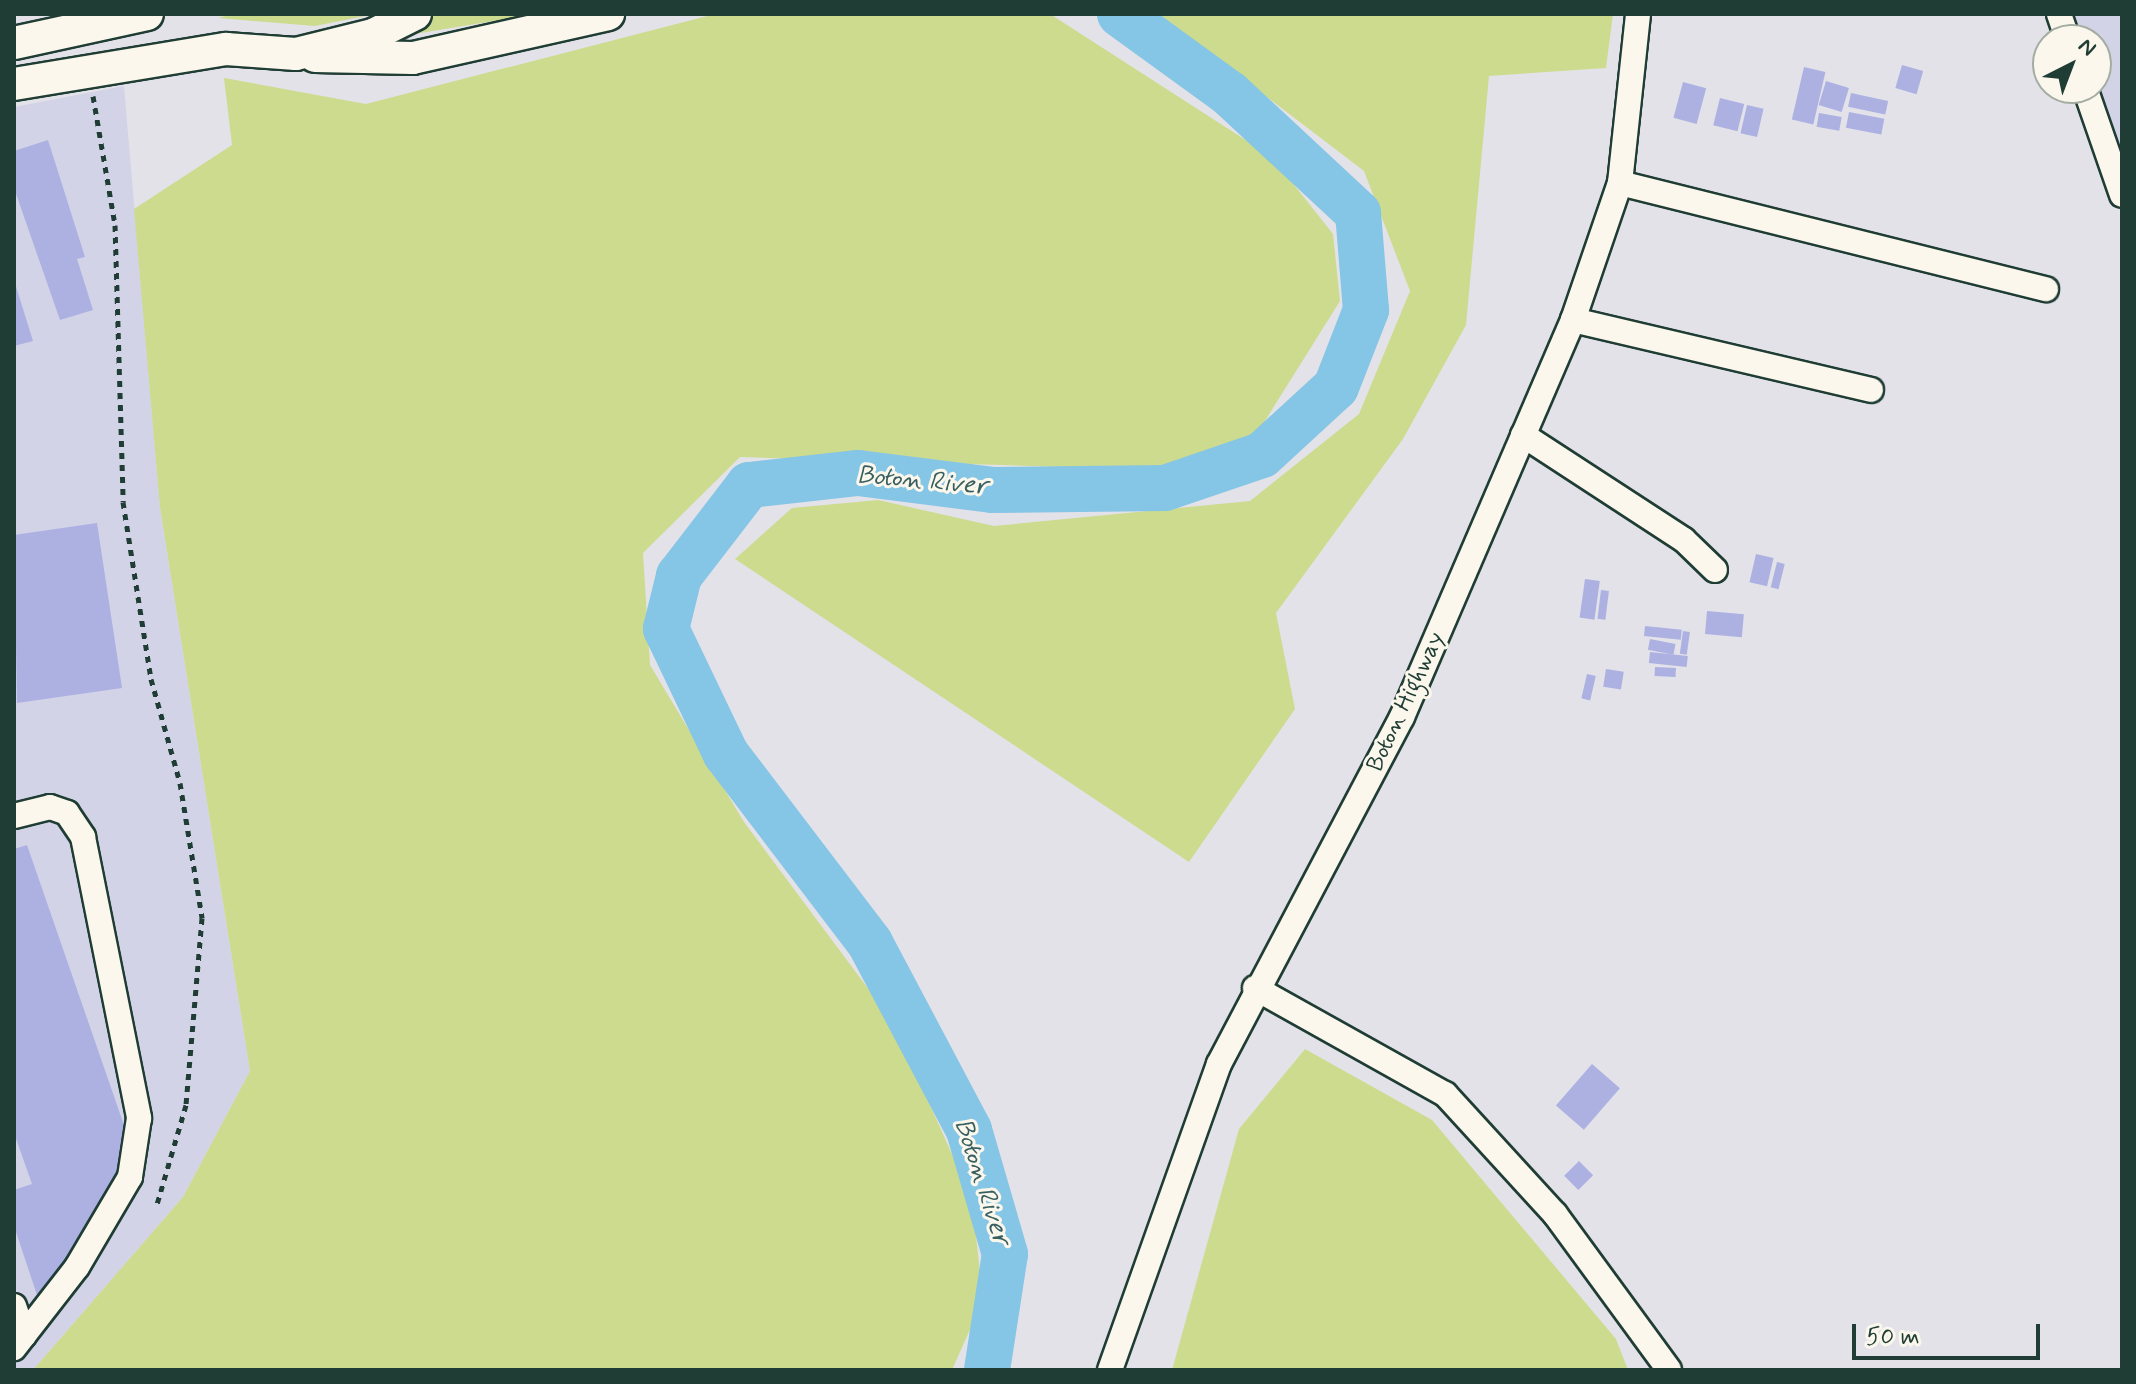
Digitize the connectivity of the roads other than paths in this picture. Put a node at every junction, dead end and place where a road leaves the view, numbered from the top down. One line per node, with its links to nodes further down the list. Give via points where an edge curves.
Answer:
1 (147, 14): 5 (main road)
2 (415, 14): 6 (main road, via 373,35)
3 (608, 14): 6 (main road, via 413,58)
4 (1638, 14): 9 (street, Boton Highway)
5 (14, 43)
6 (296, 54): 7 (main road, via 226,49 83,68)
7 (14, 84)
8 (2091, 104): 10 (street)
9 (1620, 183): 11 (street); 12 (street, Boton Highway)
10 (2122, 195)
11 (2046, 289)
12 (1573, 320): 13 (street); 14 (street, Boton Highway)
13 (1871, 390)
14 (1523, 435): 15 (street, via 1684,540); 17 (street, Boton Highway, via 1402,717)
15 (1715, 570)
16 (14, 816): 19 (street, via 50,807 67,813 83,837 139,1118 130,1177 77,1267)
17 (1255, 988): 20 (street, Boton Highway, via 1219,1064); 21 (street, via 1445,1094 1555,1214)
18 (14, 1306): 19 (street)
19 (19, 1342)
20 (1110, 1370)
21 (1669, 1370)

